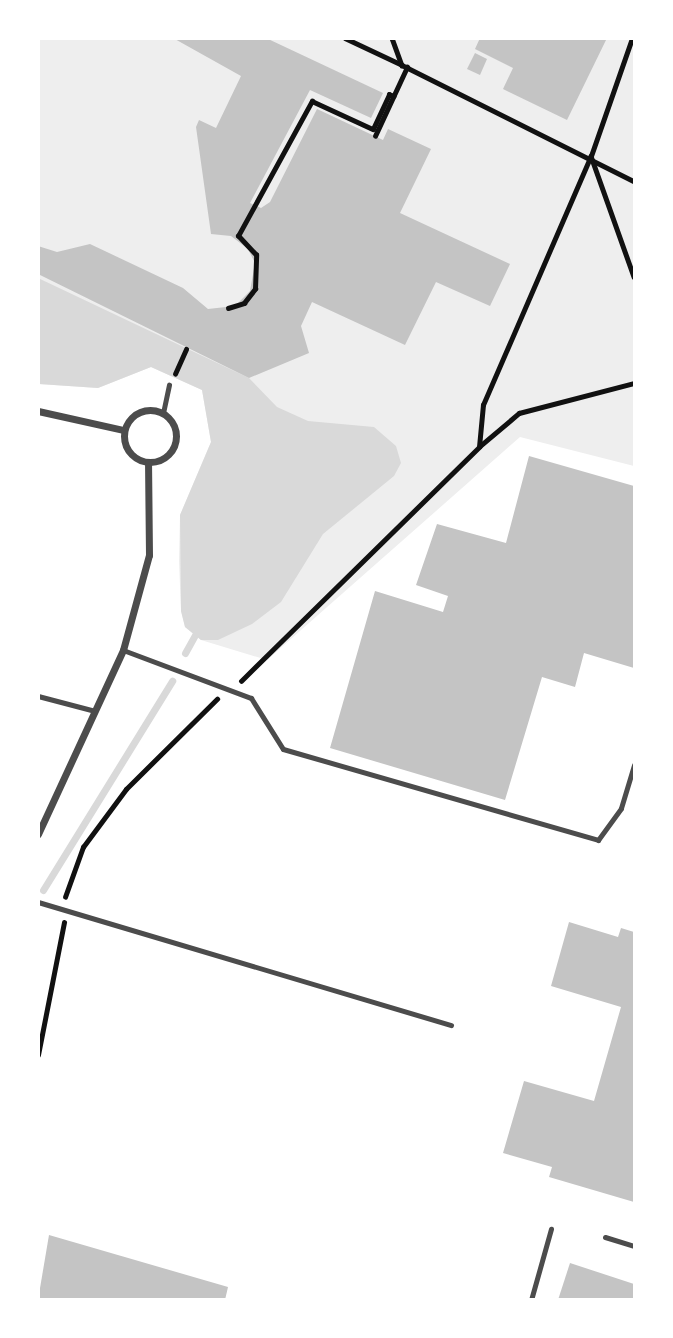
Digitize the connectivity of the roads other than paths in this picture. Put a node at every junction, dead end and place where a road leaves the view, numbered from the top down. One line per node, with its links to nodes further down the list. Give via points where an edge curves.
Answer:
1 (169, 385): 3 (lane)
2 (38, 411): 4 (street)
3 (163, 413): 4 (street, via 139,411); 5 (street, via 174,427 175,444 165,458)
4 (124, 430): 5 (street, via 126,448)
5 (148, 462): 6 (street, via 149,555)
6 (123, 650): 8 (street); 9 (lane, via 231,686 251,698 283,749 598,840 621,808)
7 (38, 696): 8 (lane)
8 (95, 710): 10 (street)
9 (635, 765)
10 (38, 834)
11 (38, 902): 12 (lane)
12 (451, 1025)
13 (551, 1229): 16 (lane)
14 (605, 1237): 15 (lane)
15 (635, 1246)
16 (531, 1300)

